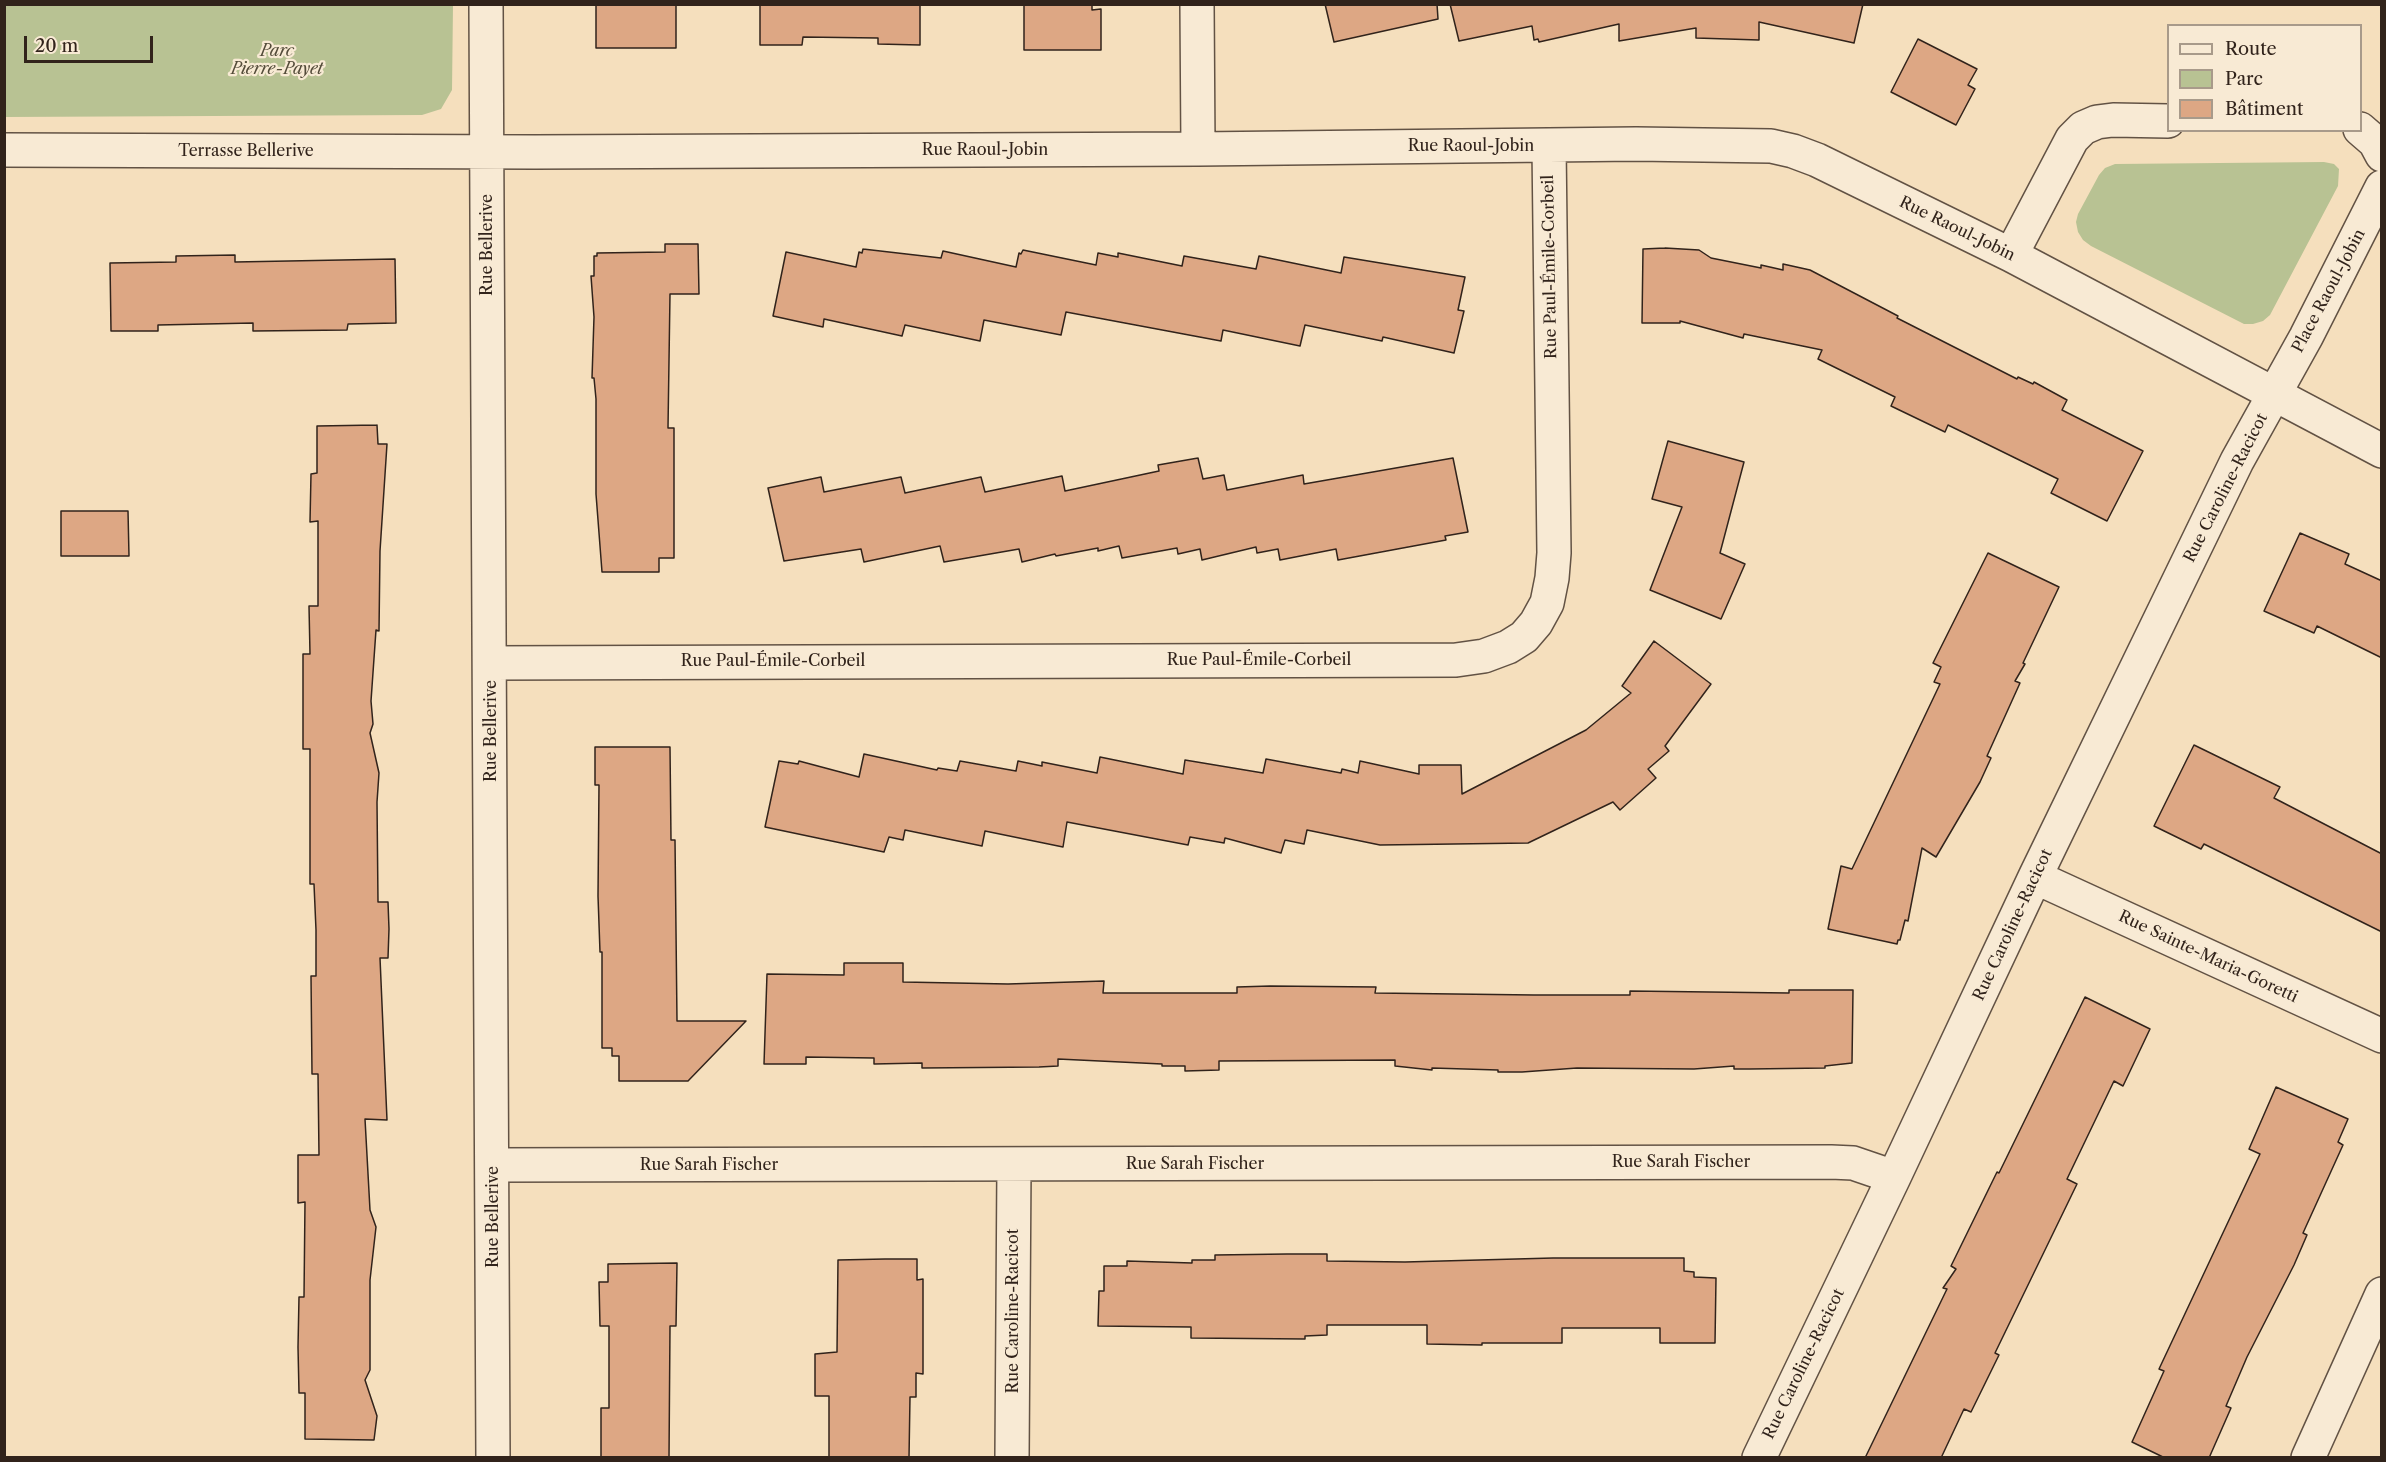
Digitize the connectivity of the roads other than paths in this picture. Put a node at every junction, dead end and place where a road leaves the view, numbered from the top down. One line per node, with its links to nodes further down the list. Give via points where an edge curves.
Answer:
1 (486, 4): 8 (street, Rue Bellerive)
2 (1197, 4): 6 (street)
3 (2167, 121): 11 (street, via 2113,120 2083,128 2072,139)
4 (2362, 130): 9 (street)
5 (1549, 146): 6 (street, Rue Raoul-Jobin); 11 (street, Rue Raoul-Jobin, via 1745,145 1793,151); 14 (street, Rue Paul-Émile-Corbeil, via 1552,578 1547,603 1536,624 1508,647 1456,660)
6 (1198, 149): 8 (street, Rue Raoul-Jobin)
7 (4, 150): 8 (street, Terrasse Bellerive)
8 (487, 152): 14 (street, Rue Bellerive)
9 (2382, 156)
10 (2382, 187): 12 (street, Place Raoul-Jobin)
11 (2011, 255): 12 (street, Rue Raoul-Jobin)
12 (2273, 395): 13 (street, Rue Raoul-Jobin); 15 (street, Rue Caroline-Racicot, via 2237,461)
13 (2382, 452)
14 (490, 663): 17 (street, Rue Bellerive)
15 (2035, 877): 16 (street, Rue Sainte-Maria-Goretti); 19 (street, Rue Caroline-Racicot)
16 (2382, 1036)
17 (493, 1165): 18 (street, Rue Sarah Fischer); 21 (street, Rue Bellerive)
18 (1014, 1165): 19 (street, Rue Sarah Fischer, via 1854,1162); 22 (street, Rue Caroline-Racicot)
19 (1894, 1178): 23 (street, Rue Caroline-Racicot)
20 (2382, 1293): 24 (street)
21 (493, 1458)
22 (1012, 1458)
23 (1758, 1458)
24 (2308, 1458)

